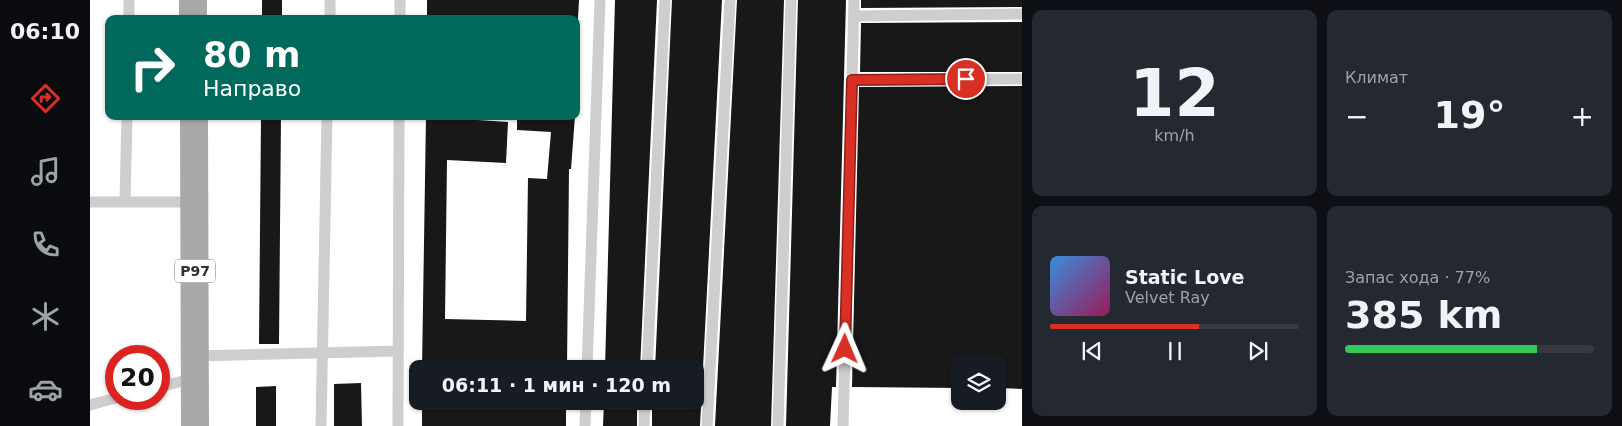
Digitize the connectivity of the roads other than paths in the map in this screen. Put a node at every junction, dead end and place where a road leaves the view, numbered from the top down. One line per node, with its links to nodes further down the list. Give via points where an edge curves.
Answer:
1 (129, 0): 11 (lane)
2 (193, 0): 12 (main road)
3 (330, 0): 13 (lane)
4 (400, 0): 14 (lane)
5 (600, 0): 27 (lane)
6 (665, 0): 28 (lane)
7 (730, 0): 40 (lane)
8 (791, 0): 41 (lane)
9 (854, 0): 15 (lane)
10 (1022, 14): 15 (lane)
11 (128, 15)
12 (193, 15)
13 (330, 15)
14 (400, 15)
15 (854, 16): 17 (lane)
16 (1022, 79): 17 (lane)
17 (852, 80): 42 (lane)
18 (127, 120): 23 (lane)
19 (194, 120): 24 (main road, Р97)
20 (328, 120): 26 (lane)
21 (399, 120): 25 (lane)
22 (90, 202): 23 (lane)
23 (125, 202): 24 (lane)
24 (194, 202): 29 (main road, Р97)
25 (398, 351): 26 (lane); 37 (lane)
26 (322, 352): 29 (lane); 36 (lane)
27 (587, 360)
28 (647, 360)
29 (195, 367): 30 (lane); 35 (main road, Р97)
30 (170, 381)
31 (105, 401): 32 (lane)
32 (90, 405)
33 (586, 410): 38 (lane)
34 (645, 410): 39 (lane)
35 (196, 426)
36 (321, 426)
37 (398, 426)
38 (585, 426)
39 (644, 426)
40 (707, 426)
41 (778, 426)
42 (843, 426)

